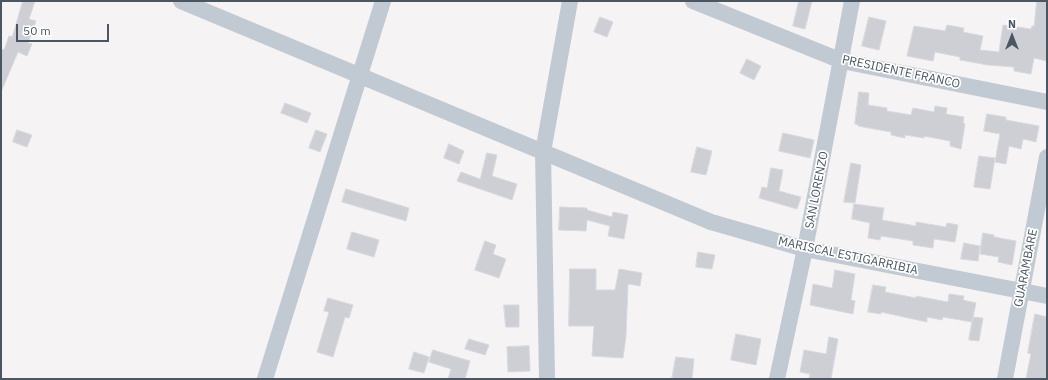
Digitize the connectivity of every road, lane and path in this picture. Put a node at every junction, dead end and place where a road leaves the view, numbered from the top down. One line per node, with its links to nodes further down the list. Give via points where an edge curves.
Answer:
1 (181, 1): 7 (street, MARISCAL ESTIGARRIBIA)
2 (383, 1): 7 (street)
3 (570, 1): 9 (street)
4 (693, 1): 6 (street, PRESIDENTE FRANCO)
5 (852, 1): 6 (street, SAN LORENZO)
6 (842, 61): 8 (street, PRESIDENTE FRANCO); 11 (street, SAN LORENZO)
7 (360, 75): 9 (street, MARISCAL ESTIGARRIBIA); 14 (street)
8 (1047, 102)
9 (544, 152): 11 (street, MARISCAL ESTIGARRIBIA, via 711,222); 15 (street)
10 (1047, 157): 12 (street, GUARAMBARE)
11 (805, 249): 12 (street, MARISCAL ESTIGARRIBIA); 16 (street, SAN LORENZO)
12 (1022, 291): 13 (street, MARISCAL ESTIGARRIBIA); 17 (street, GUARAMBARE)
13 (1047, 296)
14 (266, 379)
15 (547, 379)
16 (777, 379)
17 (1005, 379)

